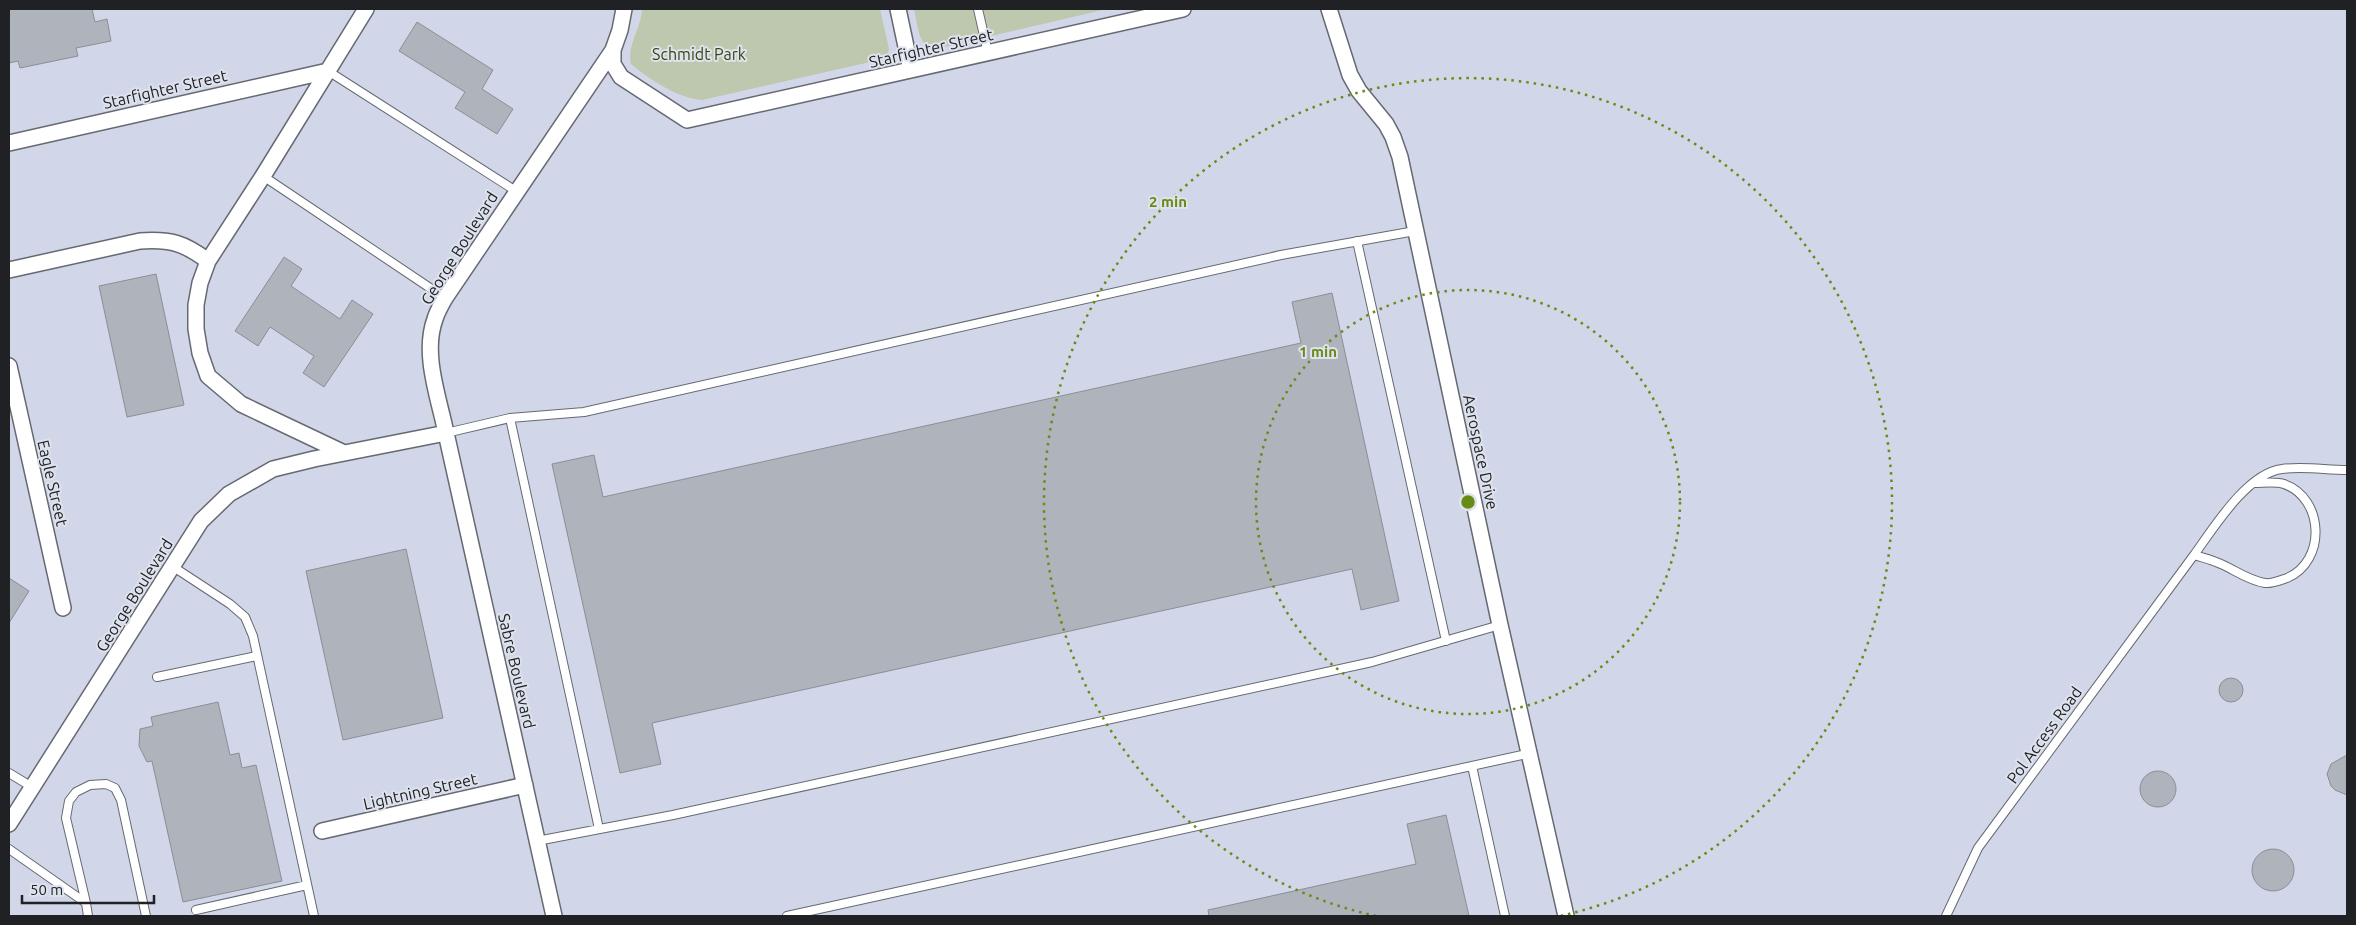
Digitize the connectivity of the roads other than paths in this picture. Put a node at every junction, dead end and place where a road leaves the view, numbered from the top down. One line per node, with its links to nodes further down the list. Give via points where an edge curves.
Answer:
1 (366, 9): 10 (street)
2 (624, 9): 7 (street, George Boulevard)
3 (898, 9): 9 (street)
4 (978, 9): 8 (lane)
5 (1183, 9): 8 (street, Starfighter Street)
6 (1329, 9): 14 (street, Aerospace Drive, via 1350,75 1394,137)
7 (613, 50): 9 (street, Starfighter Street, via 613,64 620,77 687,120); 13 (street, George Boulevard)
8 (988, 53): 9 (street, Starfighter Street)
9 (911, 70)
10 (328, 71): 11 (street, Starfighter Street); 12 (street); 13 (lane)
11 (9, 143)
12 (263, 176): 16 (street); 18 (lane)
13 (516, 191): 18 (street, George Boulevard)
14 (1416, 231): 15 (lane); 28 (street, Aerospace Drive)
15 (1357, 241): 20 (lane, via 1271,257 584,412); 29 (lane)
16 (208, 261): 17 (street, via 176,242 157,240); 22 (street, via 196,305 200,353 208,376 241,404)
17 (9, 270)
18 (445, 298): 21 (street, George Boulevard, via 434,320 431,361)
19 (9, 366): 27 (street, Eagle Street)
20 (510, 418): 21 (lane); 38 (lane)
21 (446, 433): 22 (street, George Boulevard); 35 (street, Sabre Boulevard)
22 (344, 453): 26 (street, George Boulevard, via 274,470 229,494 201,521)
23 (2347, 470): 24 (lane, via 2282,469)
24 (2254, 483): 25 (lane, via 2236,498); 25 (lane, via 2283,484 2300,493 2311,510 2316,534 2311,558 2298,573 2266,583 2244,578 2217,562)
25 (2194, 555): 52 (lane, Pol Access Road, via 1978,848)
26 (172, 566): 30 (lane, via 245,617); 36 (street, George Boulevard)
27 (63, 608)
28 (1500, 624): 29 (lane); 32 (street, Aerospace Drive)
29 (1446, 641): 38 (lane, via 1372,662)
30 (257, 656): 31 (lane); 42 (lane)
31 (157, 677)
32 (1531, 753): 33 (lane); 51 (street, Aerospace Drive)
33 (1472, 766): 49 (lane); 50 (lane)
34 (9, 773): 36 (lane)
35 (525, 785): 39 (street, Lightning Street); 40 (street, Sabre Boulevard)
36 (32, 787): 37 (street, George Boulevard)
37 (9, 824)
38 (599, 829): 40 (lane)
39 (322, 831)
40 (537, 841): 48 (street, Sabre Boulevard)
41 (9, 849): 43 (lane)
42 (307, 885): 44 (lane); 47 (lane)
43 (86, 903): 45 (lane); 46 (lane, via 66,818 69,801 76,792 90,784 106,784 115,788 121,800)
44 (196, 910)
45 (88, 916)
46 (146, 916)
47 (314, 916)
48 (554, 916)
49 (787, 916)
50 (1505, 916)
51 (1566, 916)
52 (1946, 916)

